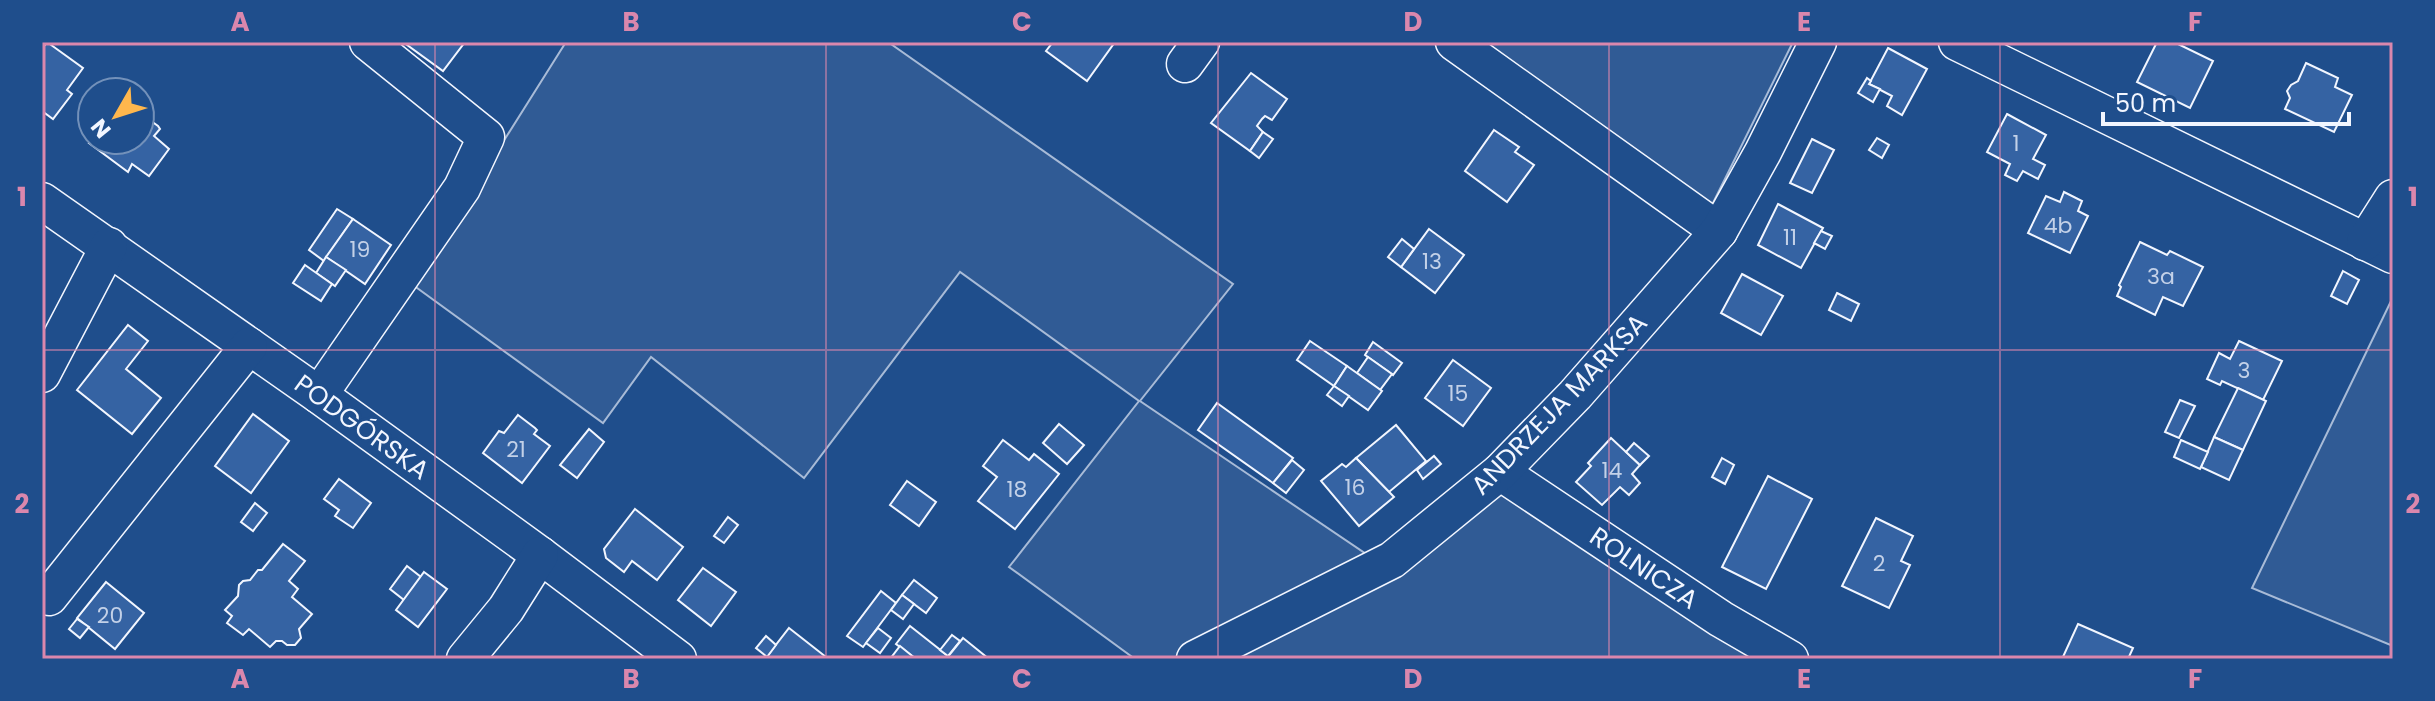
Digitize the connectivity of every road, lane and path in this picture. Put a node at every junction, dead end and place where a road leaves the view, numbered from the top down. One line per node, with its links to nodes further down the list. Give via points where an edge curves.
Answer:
1 (368, 42): 12 (street, via 486,137 462,188)
2 (1454, 42): 7 (street)
3 (1818, 42): 7 (street, ANDRZEJA MARKSA)
4 (1957, 42): 9 (street)
5 (2393, 198): 9 (street)
6 (42, 201): 8 (street, PODGÓRSKA)
7 (1719, 231): 13 (street, ANDRZEJA MARKSA)
8 (109, 246): 10 (street, PODGÓRSKA); 11 (street)
9 (2379, 248)
10 (249, 346): 12 (street, PODGÓRSKA); 15 (street)
11 (42, 374)
12 (319, 395): 14 (street, PODGÓRSKA)
13 (1500, 472): 18 (street, ANDRZEJA MARKSA, via 1392,560); 19 (street, ROLNICZA)
14 (540, 555): 16 (street, via 506,609); 17 (street, PODGÓRSKA)
15 (49, 597)
16 (465, 659)
17 (678, 659)
18 (1195, 659)
19 (1790, 659)

